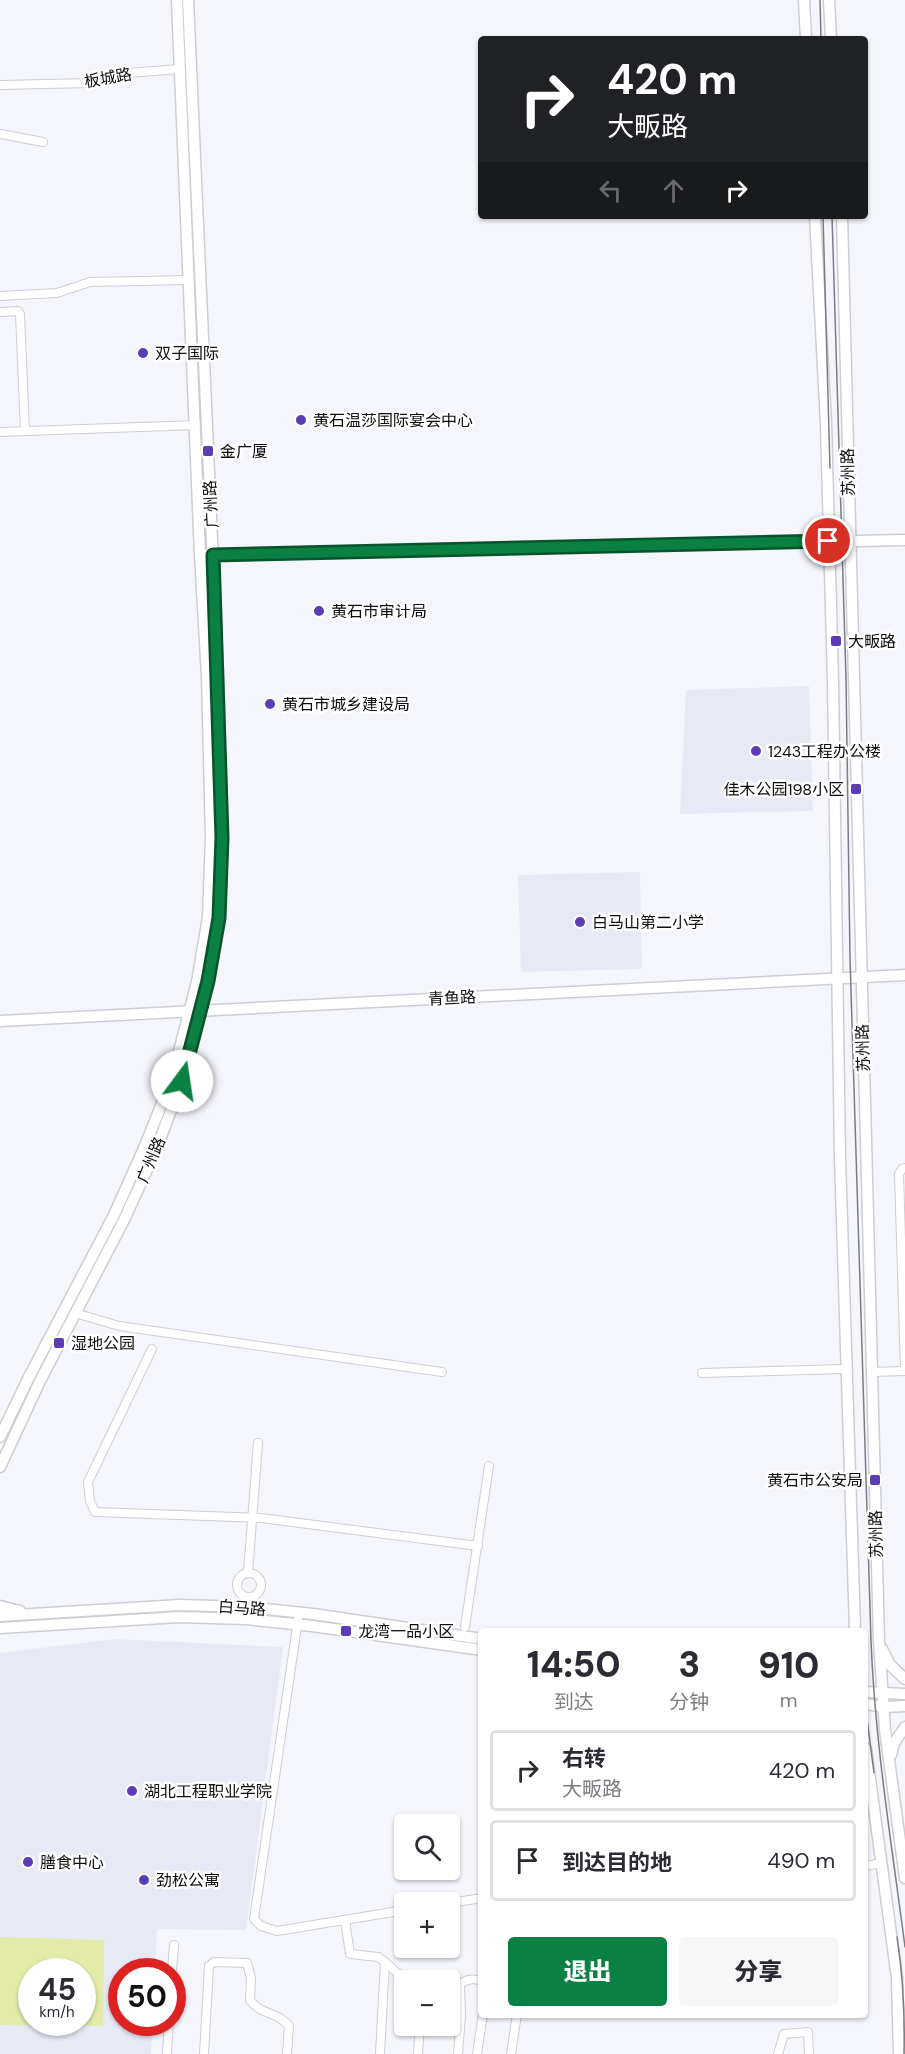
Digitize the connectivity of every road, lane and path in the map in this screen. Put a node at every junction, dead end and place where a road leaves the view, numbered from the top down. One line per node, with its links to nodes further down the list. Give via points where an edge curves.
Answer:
1 (177, 0): 7 (main road, 广州路)
2 (188, 0): 23 (main road, 广州路)
3 (804, 0): 5 (main road)
4 (830, 0): 6 (main road)
5 (806, 36)
6 (831, 36)
7 (179, 69): 8 (street, 板城路, via 104,75 92,83); 13 (main road, 广州路)
8 (0, 85)
9 (0, 134): 10 (street)
10 (43, 142)
11 (815, 219): 20 (main road, 苏州路)
12 (842, 219): 21 (main road, 苏州路)
13 (189, 280): 14 (street, via 90,282 57,293); 16 (main road, 广州路)
14 (0, 296)
15 (0, 312): 17 (street, via 20,314)
16 (196, 425): 17 (street); 22 (main road, 广州路)
17 (25, 431): 18 (street)
18 (0, 432)
19 (905, 540): 21 (main road)
20 (828, 541): 21 (main road); 23 (main road); 26 (main road, 苏州路)
21 (849, 541): 25 (main road, 苏州路)
22 (200, 555): 23 (main road); 27 (main road, 广州路, via 211,838 208,916)
23 (213, 555): 28 (main road, 广州路, via 222,838 219,918)
24 (905, 975): 25 (main road, 青鱼路)
25 (860, 977): 26 (main road, 青鱼路); 36 (main road, 苏州路)
26 (837, 979): 28 (main road, 青鱼路); 33 (main road, 苏州路)
27 (189, 1011): 28 (main road, 青鱼路); 29 (main road, 青鱼路); 38 (main road, 广州路, via 172,1077 145,1146 114,1215)
28 (200, 1011): 31 (main road, 广州路, via 182,1081 156,1150)
29 (0, 1021)
30 (905, 1168): 34 (street, via 899,1174)
31 (75, 1312): 35 (street, via 119,1326); 41 (main road, 广州路)
32 (152, 1349): 42 (street, via 88,1482 95,1512)
33 (845, 1369): 37 (street); 52 (main road, 苏州路)
34 (905, 1371): 36 (street)
35 (442, 1372)
36 (872, 1372): 54 (main road, 苏州路)
37 (702, 1373)
38 (0, 1437)
39 (258, 1443): 42 (street)
40 (489, 1466): 43 (street)
41 (0, 1467)
42 (252, 1518): 43 (street); 44 (street)
43 (478, 1546): 50 (street)
44 (248, 1573): 44 (street, via 261,1581 260,1597 237,1595 238,1579)
45 (0, 1606): 46 (main road)
46 (29, 1612): 47 (main road, 白马路, via 180,1605); 48 (main road, 白马路)
47 (299, 1613): 49 (street); 53 (main road, 白马路)
48 (0, 1616)
49 (298, 1625): 51 (main road, 白马路, via 179,1617); 55 (main road, 白马路); 72 (street, via 254,1918 261,1926 277,1931)
50 (465, 1627)
51 (0, 1628)
52 (855, 1628)
53 (478, 1638)
54 (879, 1641): 56 (main road, via 890,1665); 59 (main road, 苏州路)
55 (478, 1649)
56 (905, 1679)
57 (868, 1692): 59 (main road)
58 (905, 1694): 59 (main road)
59 (883, 1695): 62 (main road, 苏州路)
60 (868, 1704): 62 (main road)
61 (905, 1706): 62 (main road)
62 (884, 1707): 64 (main road, 苏州路)
63 (905, 1727): 64 (main road, via 894,1743)
64 (890, 1764): 68 (main road, 苏州路)
65 (868, 1770): 66 (main road)
66 (880, 1863): 67 (street); 92 (main road, via 897,1978)
67 (868, 1866)
68 (905, 1878)
69 (478, 1899): 70 (street)
70 (460, 1901)
71 (394, 1912): 72 (street)
72 (345, 1920): 75 (street, via 350,1954 378,1957)
73 (174, 1945): 74 (street)
74 (173, 1958)
75 (385, 1962): 76 (street); 85 (street)
76 (394, 1970)
77 (478, 1979): 87 (street, via 460,1984)
78 (482, 2018): 88 (street)
79 (516, 2018): 89 (street)
80 (168, 2036): 82 (street)
81 (419, 2036): 86 (street)
82 (167, 2054)
83 (204, 2054): 84 (street, via 209,1966 214,1962 247,1963 250,2000 289,2026)
84 (287, 2054)
85 (380, 2054)
86 (418, 2054)
87 (458, 2054)
88 (477, 2054)
89 (512, 2054)
90 (777, 2054): 91 (street, via 784,2034 808,2032)
91 (810, 2054)
92 (899, 2054)

